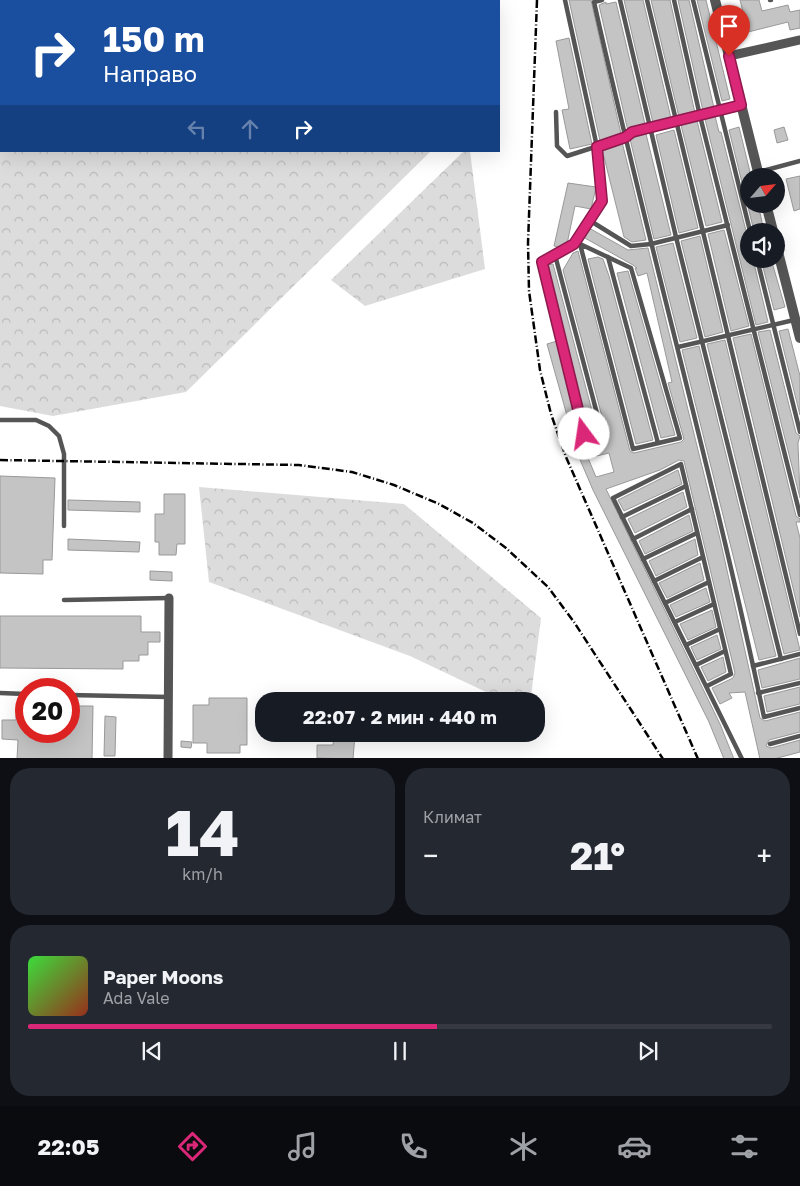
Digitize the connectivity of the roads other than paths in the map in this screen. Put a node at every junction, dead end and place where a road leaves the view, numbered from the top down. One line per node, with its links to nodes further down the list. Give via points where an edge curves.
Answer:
1 (565, 0): 17 (lane)
2 (602, 0): 16 (lane, via 594,2)
3 (620, 0): 15 (lane)
4 (647, 0): 14 (lane)
5 (674, 0): 13 (lane)
6 (693, 0): 11 (lane)
7 (715, 0): 9 (street)
8 (800, 40): 9 (street)
9 (729, 56): 10 (street)
10 (741, 105): 11 (lane); 19 (street)
11 (719, 111): 13 (lane); 22 (lane)
12 (556, 112): 17 (lane, via 558,146 568,156)
13 (700, 116): 14 (lane); 23 (lane)
14 (675, 122): 15 (lane); 24 (lane)
15 (651, 128): 16 (lane, via 632,132); 25 (lane)
16 (624, 138): 17 (lane); 27 (lane)
17 (597, 147): 21 (lane, via 602,201)
18 (800, 161): 20 (lane)
19 (757, 168)
20 (777, 168)
21 (589, 220): 26 (lane); 27 (lane, via 631,246)
22 (748, 223)
23 (728, 225): 24 (lane); 34 (lane)
24 (702, 231): 25 (lane); 35 (lane)
25 (676, 237): 27 (lane); 37 (lane)
26 (578, 243): 28 (lane); 29 (lane); 43 (lane, via 633,449)
27 (651, 244): 38 (lane)
28 (555, 255): 41 (lane, via 542,262); 42 (lane)
29 (608, 257): 43 (lane); 43 (lane, via 631,268 680,438)
30 (759, 268): 33 (lane)
31 (782, 268): 32 (street)
32 (796, 319): 33 (lane); 36 (street)
33 (774, 324): 34 (lane); 40 (lane)
34 (755, 329): 35 (lane); 46 (lane)
35 (729, 335): 37 (lane); 61 (lane)
36 (800, 337)
37 (703, 341): 38 (lane); 65 (lane)
38 (678, 347): 67 (lane)
39 (0, 420): 48 (lane, via 36,420 59,436 64,454)
40 (800, 432)
41 (584, 434)
42 (604, 440)
43 (658, 443)
44 (686, 486): 45 (lane); 47 (lane); 47 (lane, via 681,464 632,487 613,498)
45 (692, 509): 49 (lane); 50 (lane)
46 (800, 515)
47 (622, 517): 50 (lane)
48 (64, 526)
49 (697, 533): 51 (lane); 52 (lane)
50 (633, 538): 52 (lane)
51 (703, 557): 53 (lane); 54 (lane)
52 (643, 559): 53 (lane)
53 (654, 581): 57 (lane)
54 (709, 582): 57 (lane); 58 (lane)
55 (169, 598): 56 (lane); 74 (street)
56 (64, 600)
57 (665, 603): 59 (lane)
58 (714, 604): 59 (lane); 60 (lane)
59 (675, 622): 62 (lane)
60 (720, 628): 62 (lane); 63 (lane)
61 (800, 634)
62 (686, 645): 66 (lane)
63 (725, 651): 66 (lane); 69 (lane, via 731,674)
64 (800, 654): 65 (lane)
65 (781, 659): 67 (lane)
66 (696, 665): 69 (lane)
67 (753, 666): 71 (lane)
68 (800, 683): 71 (lane)
69 (707, 686): 79 (lane)
70 (0, 693): 72 (lane)
71 (758, 693): 75 (lane, via 764,718)
72 (15, 694)
73 (80, 695): 74 (lane)
74 (169, 697): 78 (street)
75 (800, 708)
76 (800, 736): 77 (lane)
77 (770, 744)
78 (168, 758)
79 (742, 758)

